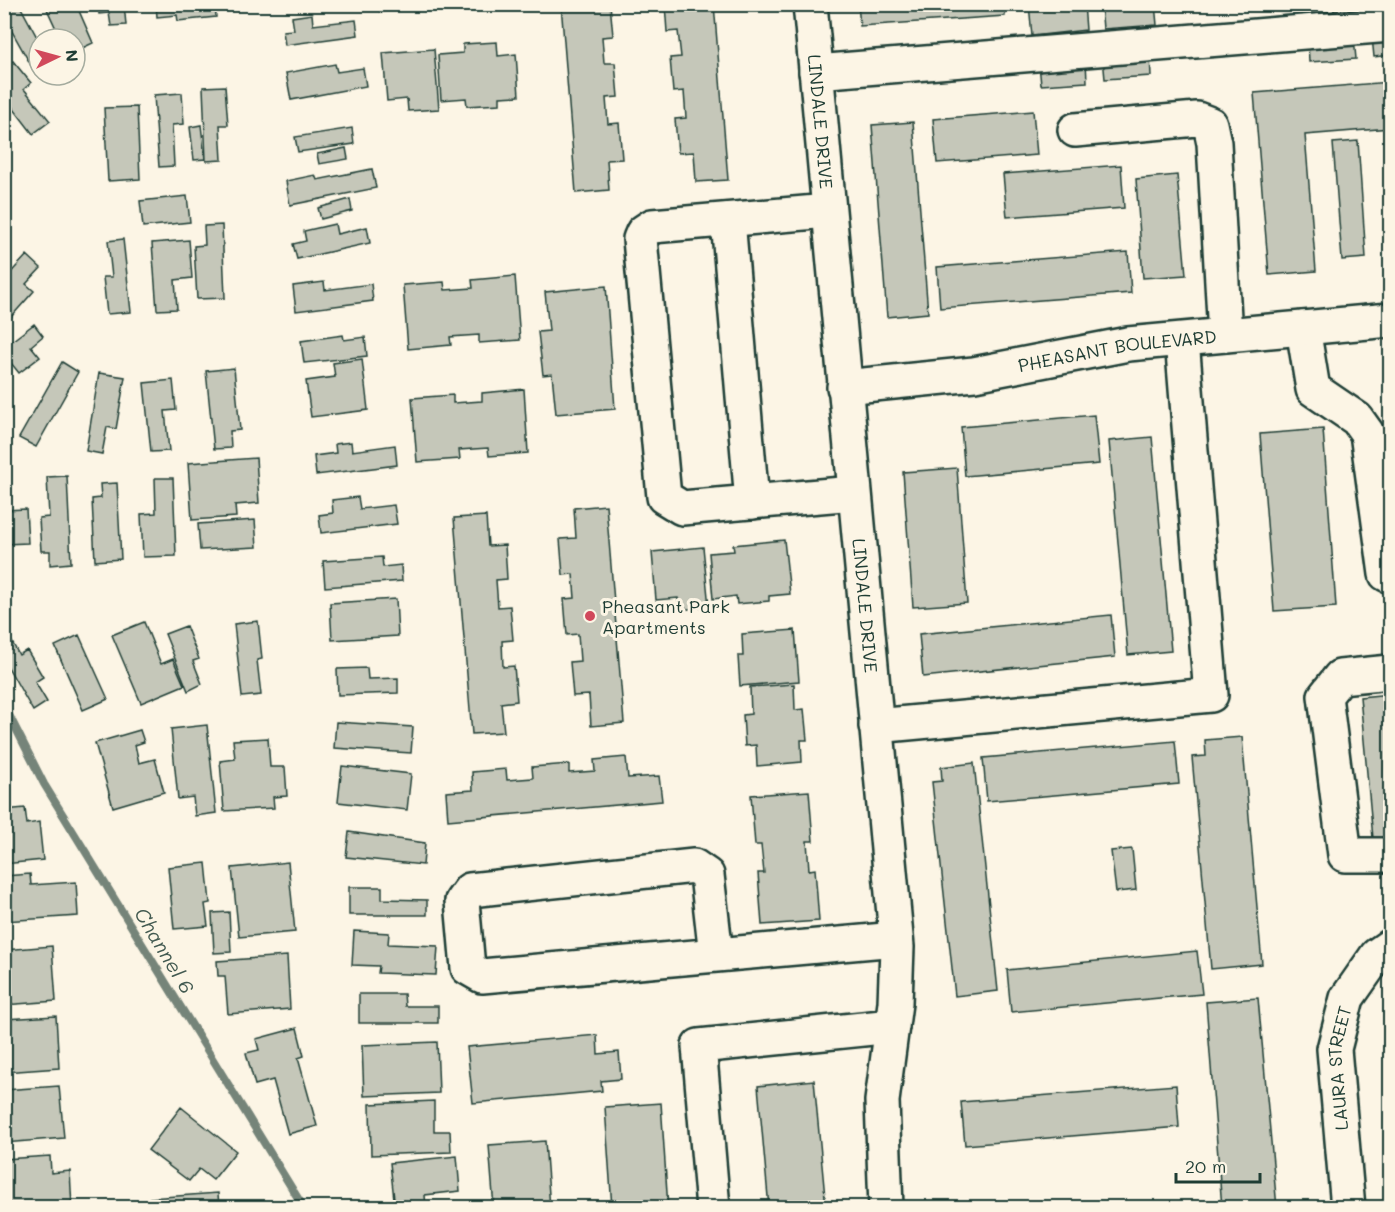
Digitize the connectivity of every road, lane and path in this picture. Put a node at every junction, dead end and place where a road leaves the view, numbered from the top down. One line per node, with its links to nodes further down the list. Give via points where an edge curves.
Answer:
1 (810, 4): 3 (street, LINDALE DRIVE)
2 (1390, 25): 3 (street)
3 (816, 72): 5 (street, LINDALE DRIVE)
4 (1075, 130): 9 (street, via 1197,119 1210,124)
5 (828, 211): 6 (street); 11 (street, LINDALE DRIVE)
6 (728, 220): 13 (street); 13 (street, via 652,226 640,239 664,497 682,508)
7 (1390, 320): 8 (street, PHEASANT BOULEVARD)
8 (1303, 328): 9 (street, PHEASANT BOULEVARD); 14 (street, via 1313,389 1357,419 1367,433 1386,574)
9 (1225, 335): 10 (street, PHEASANT BOULEVARD)
10 (1182, 340): 11 (street, PHEASANT BOULEVARD, via 1128,344 974,374); 16 (street, via 1211,695)
11 (844, 387): 12 (street, LINDALE DRIVE)
12 (854, 493): 13 (street); 16 (street, LINDALE DRIVE)
13 (752, 502)
14 (1390, 576)
15 (1390, 672): 17 (street, via 1340,677 1325,696 1346,855)
16 (876, 726): 18 (street, LINDALE DRIVE)
17 (1390, 855)
18 (896, 939): 20 (street); 21 (street, LINDALE DRIVE)
19 (1390, 946): 24 (street, LAURA STREET, via 1377,956 1347,998 1334,1049)
20 (716, 955): 20 (street, via 482,976 468,968 462,901 470,890 694,866 707,875)
21 (892, 1026): 22 (street, via 699,1046); 23 (street, LINDALE DRIVE, via 882,1101)
22 (713, 1208)
23 (886, 1208)
24 (1348, 1208)

